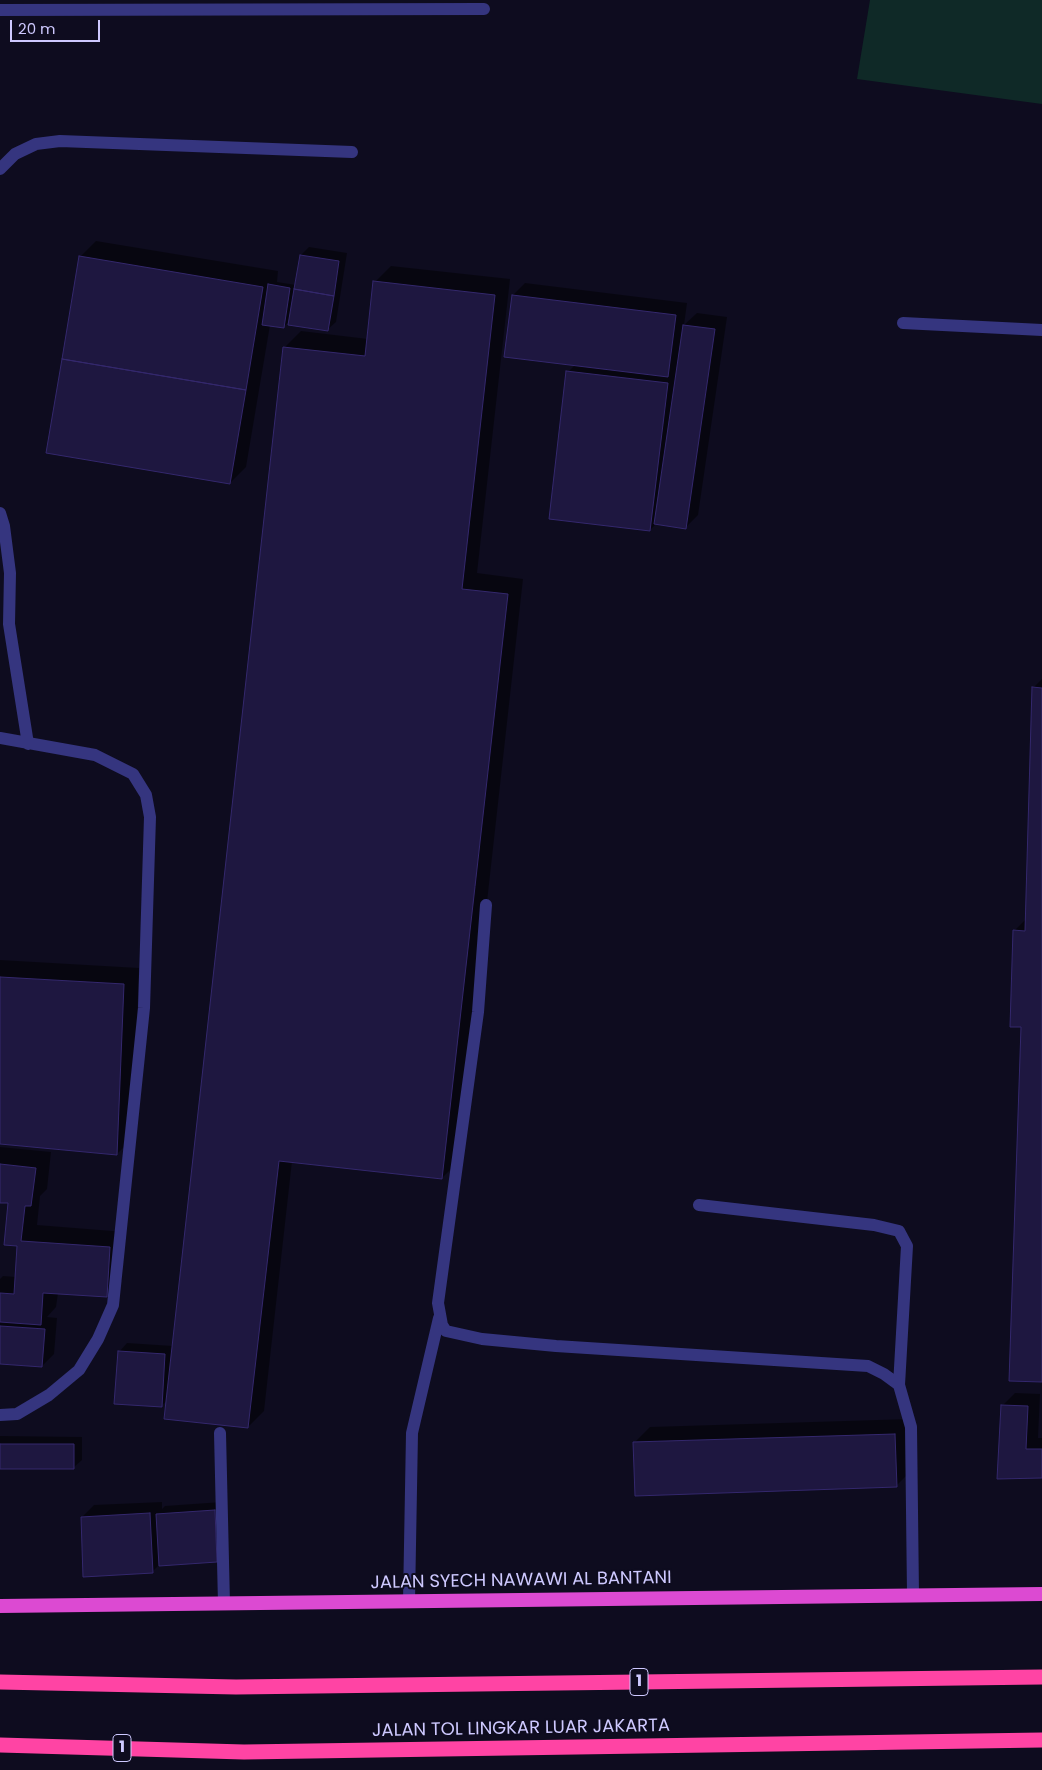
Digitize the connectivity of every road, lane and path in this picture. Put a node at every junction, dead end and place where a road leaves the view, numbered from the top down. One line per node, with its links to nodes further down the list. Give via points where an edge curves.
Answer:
1 (26, 5): 2 (street); 3 (street)
2 (484, 9)
3 (0, 10)
4 (352, 152): 5 (street, via 60,142 36,144 15,154)
5 (0, 169)
6 (902, 323): 7 (street)
7 (1042, 330)
8 (0, 513): 10 (street, via 10,573 9,624)
9 (0, 738): 10 (street)
10 (28, 744): 15 (street, via 95,755 133,774 146,794 150,817 144,1008 113,1305 98,1339 78,1370 50,1395 17,1414)
11 (486, 905): 13 (street, via 478,1012 438,1303)
12 (699, 1205): 14 (street, via 874,1225 899,1231 907,1246)
13 (439, 1318): 14 (street, via 446,1331 482,1339 868,1366); 19 (street, via 412,1433)
14 (899, 1385): 17 (street, via 912,1435)
15 (0, 1415)
16 (220, 1433): 20 (street)
17 (913, 1594): 18 (highway, JALAN SYECH NAWAWI AL BANTANI); 19 (highway, JALAN SYECH NAWAWI AL BANTANI)
18 (1042, 1594)
19 (409, 1601): 20 (highway, JALAN SYECH NAWAWI AL BANTANI)
20 (224, 1604): 21 (highway, JALAN SYECH NAWAWI AL BANTANI)
21 (0, 1606)
22 (1042, 1677): 23 (highway, 1, via 236,1688)
23 (0, 1682)
24 (1042, 1740): 25 (highway, JALAN TOL LINGKAR LUAR JAKARTA / 1, via 244,1752)
25 (0, 1745)

